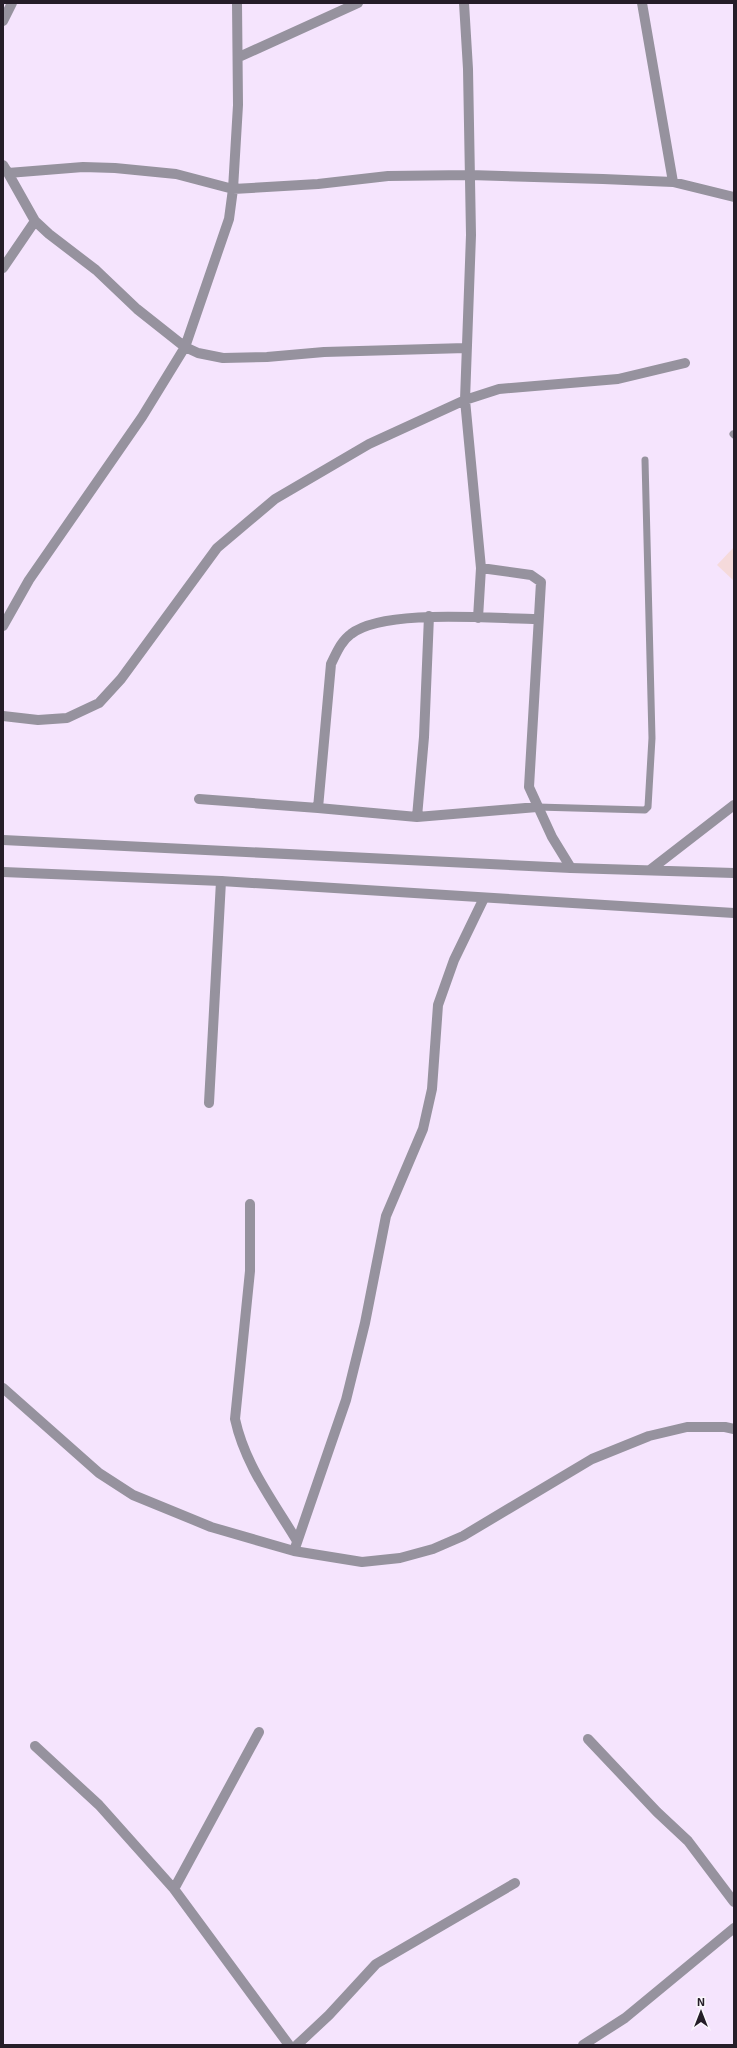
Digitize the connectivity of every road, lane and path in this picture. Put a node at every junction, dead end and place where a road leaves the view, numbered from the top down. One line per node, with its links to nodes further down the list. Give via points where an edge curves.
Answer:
1 (12, 3): 6 (street)
2 (237, 3): 7 (street)
3 (358, 3): 7 (street)
4 (464, 3): 9 (street)
5 (642, 3): 10 (street)
6 (3, 21)
7 (239, 57): 11 (street)
8 (6, 169): 11 (street, via 115,168 176,174); 13 (street)
9 (470, 175): 10 (street); 11 (street, via 388,176 318,184); 16 (street, via 471,235)
10 (673, 182): 12 (street)
11 (233, 189): 15 (street, via 228,219)
12 (734, 196)
13 (35, 221): 14 (street); 15 (street)
14 (3, 268)
15 (185, 347): 16 (street, via 198,353 223,358 385,349); 24 (street, via 142,417 29,580)
16 (466, 348): 18 (street)
17 (685, 364): 18 (street, via 618,379 499,389)
18 (464, 400): 20 (street); 25 (street, via 369,444 274,499 217,548 121,679 99,703 67,718 38,720)
19 (645, 460): 28 (lane, via 652,738 648,807 644,810)
20 (481, 568): 22 (street); 23 (street, via 531,575 541,582)
21 (429, 616): 22 (street); 29 (street, via 382,621 367,626 350,634 339,647 331,664); 30 (street, via 424,737)
22 (478, 618): 23 (street)
23 (538, 619): 28 (street, via 529,787)
24 (3, 626)
25 (3, 716)
26 (199, 799): 29 (street)
27 (734, 805): 33 (street)
28 (537, 807): 30 (street); 32 (street)
29 (318, 808): 30 (street)
30 (417, 817)
31 (3, 840): 32 (street)
32 (571, 868): 33 (street)
33 (650, 870): 35 (street)
34 (3, 872): 36 (street)
35 (734, 873)
36 (221, 881): 37 (street); 39 (street)
37 (484, 898): 38 (street); 43 (street, via 454,960 438,1005 432,1088 423,1128 386,1216 365,1323 346,1400)
38 (734, 913)
39 (209, 1103)
40 (250, 1204): 43 (street, via 250,1271 235,1419 240,1442 253,1469)
41 (3, 1388): 44 (street, via 99,1473 133,1495 211,1527)
42 (734, 1429): 44 (street, via 687,1427 642,1439 592,1459 483,1524 434,1549 400,1558 362,1562)
43 (297, 1541): 44 (street)
44 (294, 1551)
45 (259, 1732): 49 (street)
46 (588, 1739): 50 (street, via 688,1841)
47 (36, 1746): 49 (street, via 99,1805)
48 (515, 1883): 53 (street, via 376,1964)
49 (174, 1889): 52 (street)
50 (734, 1902)
51 (734, 1928): 54 (street, via 625,2018)
52 (289, 2045)
53 (297, 2045)
54 (583, 2045)

